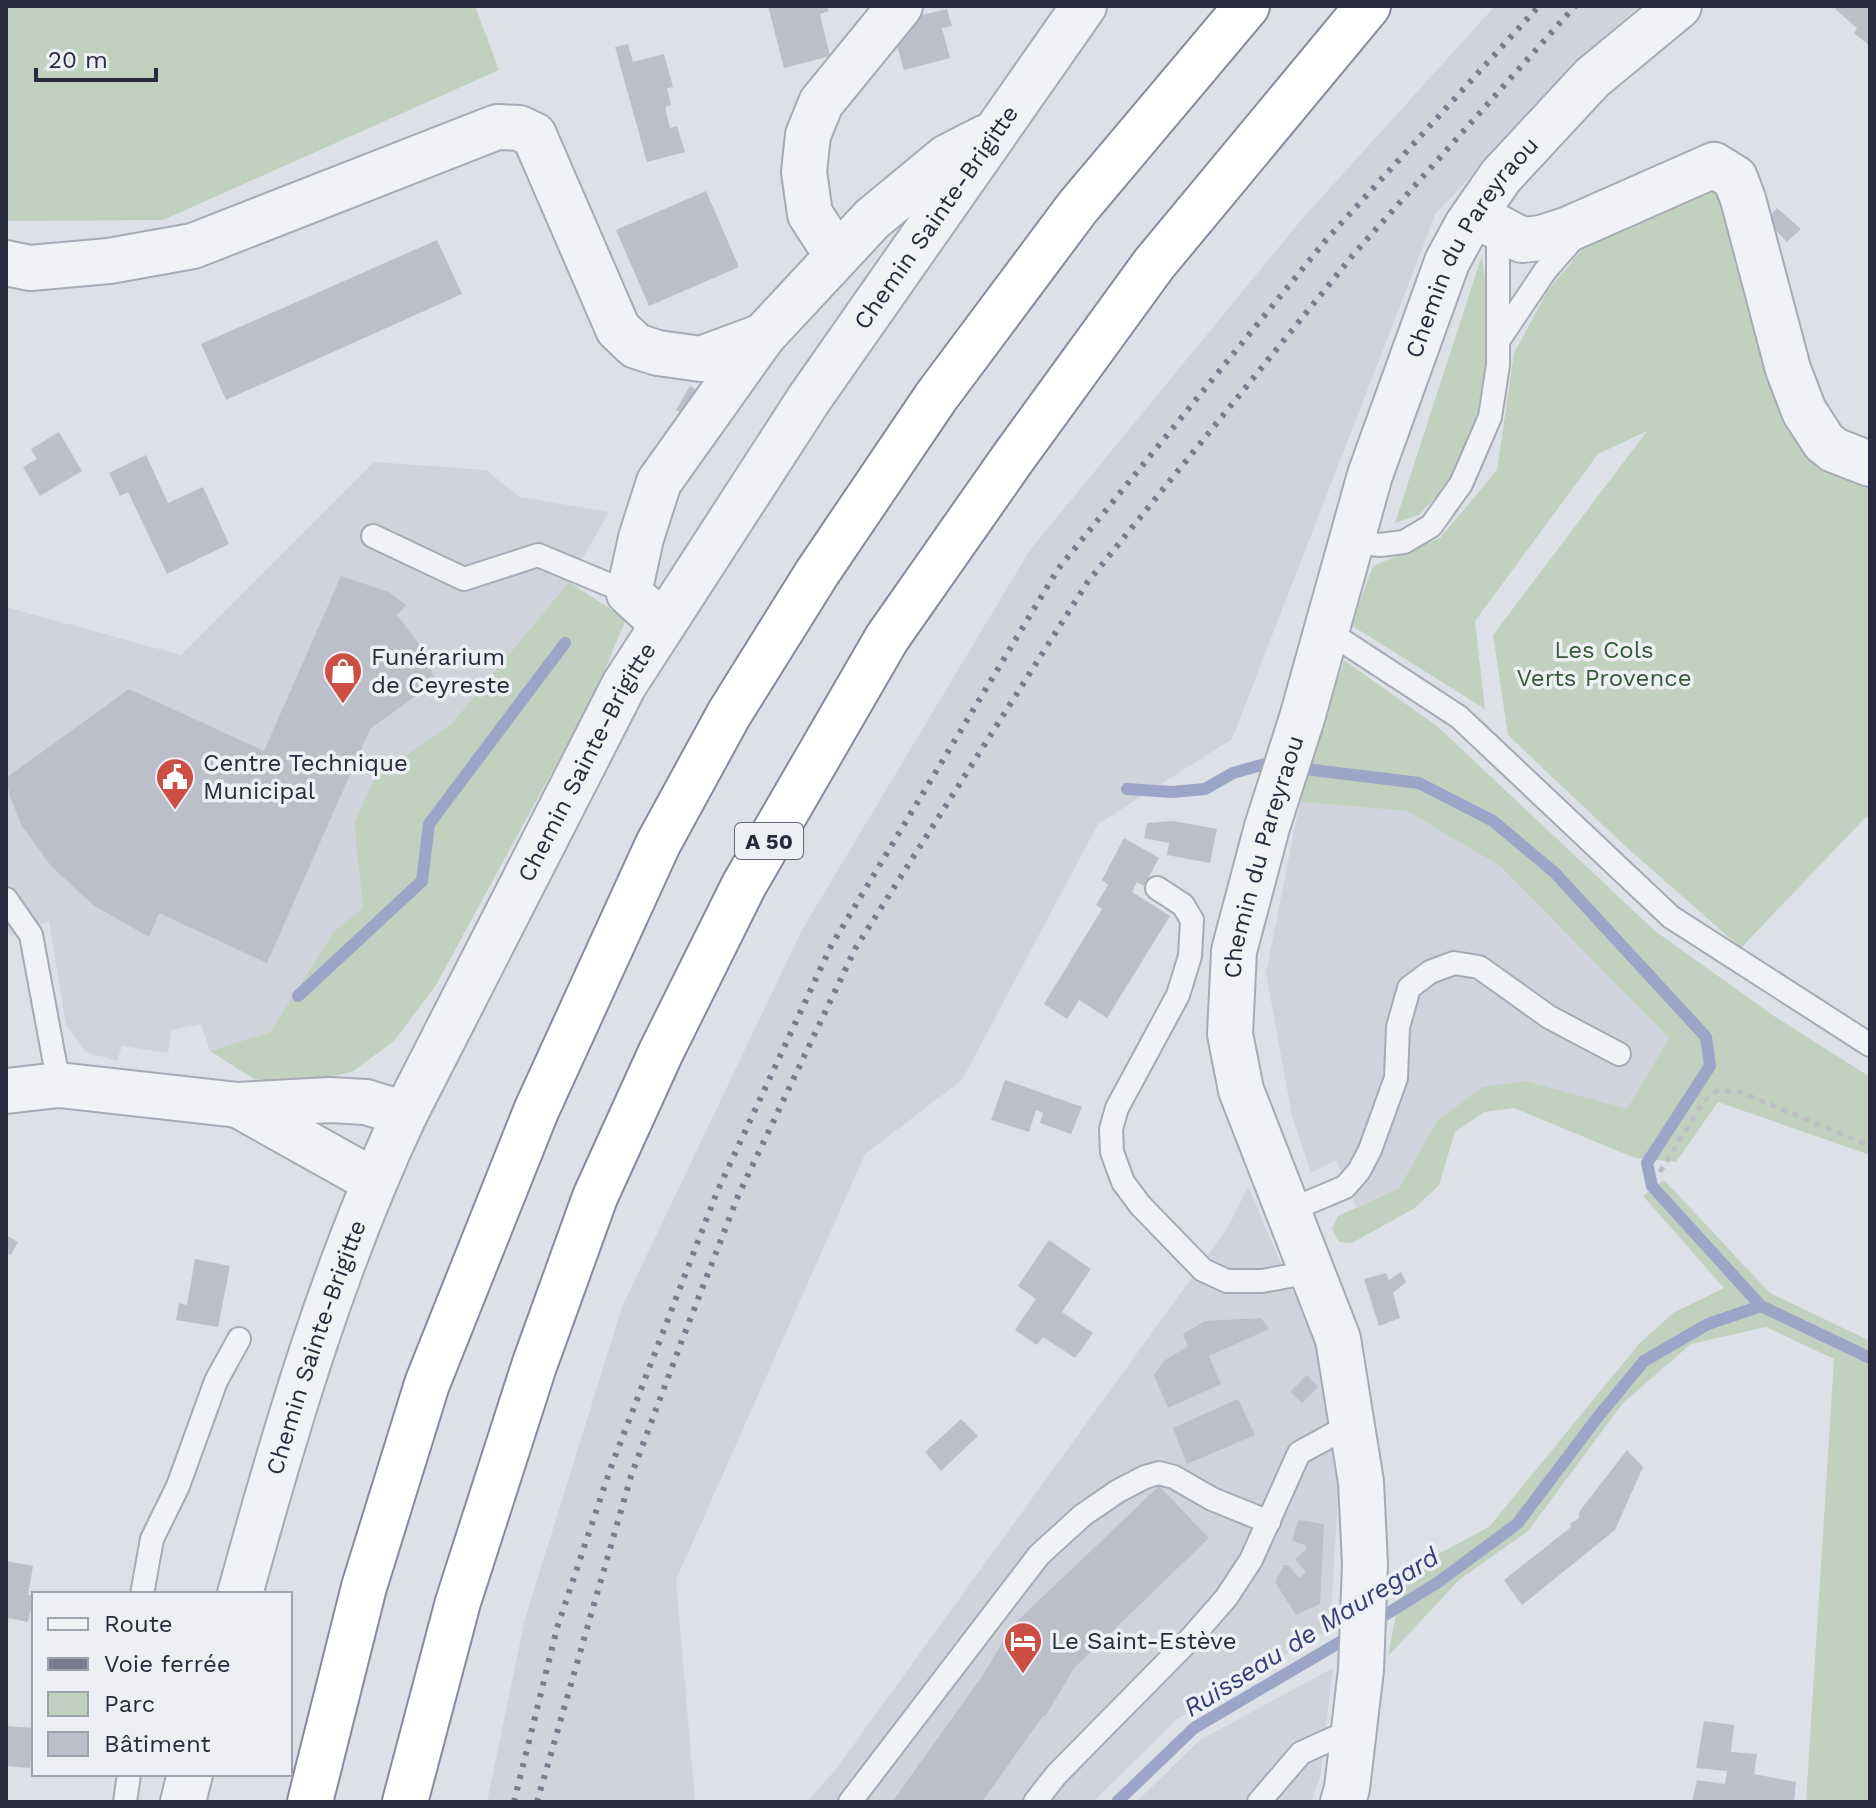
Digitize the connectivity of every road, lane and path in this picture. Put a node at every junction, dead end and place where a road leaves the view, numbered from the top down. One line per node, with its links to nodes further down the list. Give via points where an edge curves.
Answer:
1 (900, 6): 9 (street, via 821,103 808,135 804,172 810,214)
2 (1084, 6): 6 (street, Chemin Sainte-Brigitte)
3 (1247, 6): 42 (highway, via 1077,208 936,397 809,585 729,714 658,844 536,1111 427,1384 364,1587)
4 (1368, 6): 43 (highway, A 50, via 1154,264 1013,458 887,638 744,885 595,1197 458,1602)
5 (1679, 6): 8 (street, Chemin du Pareyraou, via 1592,78 1501,176)
6 (997, 131): 9 (street, via 947,157 872,219); 17 (street, Chemin Sainte-Brigitte, via 809,399)
7 (1590, 219): 8 (street, via 1522,240); 12 (lane, via 1545,271); 13 (street, via 1714,165 1735,178 1804,411 1824,442)
8 (1487, 221): 12 (lane); 15 (street, Chemin du Pareyraou, via 1447,262 1370,475)
9 (837, 256): 11 (street)
10 (6, 263): 11 (street, via 30,268 109,261 193,246 497,127 519,128 534,135 618,329 636,346 701,359)
11 (763, 336): 16 (street, via 659,482)
12 (1498, 341): 15 (lane, via 1490,417 1461,484 1431,526 1404,542)
13 (1870, 464)
14 (373, 536): 16 (lane, via 464,579 538,555)
15 (1352, 542): 18 (street, Chemin du Pareyraou)
16 (629, 593): 17 (street)
17 (663, 624): 26 (street, Chemin Sainte-Brigitte, via 624,685)
18 (1326, 630): 21 (lane, via 1459,717 1671,917); 30 (street, Chemin du Pareyraou, via 1234,951 1230,1034 1241,1090)
19 (1157, 888): 31 (lane, via 1183,905 1192,920 1190,956 1178,995 1117,1108 1112,1152 1123,1182 1203,1270 1227,1281)
20 (6, 899): 23 (lane, via 31,935)
21 (1870, 1045)
22 (1619, 1054): 30 (lane, via 1549,1017 1479,967 1454,963 1430,972 1409,988 1398,1027 1396,1078 1359,1171 1345,1187)
23 (59, 1085): 24 (street); 25 (street)
24 (6, 1091)
25 (238, 1105): 26 (street, via 330,1100 366,1102); 29 (street, via 356,1171)
26 (405, 1114): 29 (street, Chemin Sainte-Brigitte)
27 (1870, 1146): 28 (path, via 1740,1092 1717,1091 1703,1102)
28 (1660, 1172)
29 (376, 1176): 36 (street, Chemin Sainte-Brigitte, via 343,1258)
30 (1288, 1211): 31 (street, Chemin du Pareyraou)
31 (1311, 1272): 33 (street, Chemin du Pareyraou, via 1338,1339)
32 (239, 1339): 35 (lane, via 216,1381 178,1486 152,1539)
33 (1352, 1424): 34 (lane, via 1299,1453); 37 (street, Chemin du Pareyraou, via 1365,1564)
34 (1269, 1522): 44 (lane, via 1159,1473 1118,1491 1039,1555); 45 (lane, via 1226,1598)
35 (142, 1592)
36 (241, 1592)
37 (1354, 1729): 46 (lane, via 1301,1753); 47 (street, Chemin du Pareyraou)
38 (129, 1776): 40 (lane)
39 (190, 1776): 41 (street)
40 (125, 1802)
41 (183, 1802)
42 (310, 1802)
43 (405, 1802)
44 (850, 1802)
45 (1035, 1802)
46 (1259, 1802)
47 (1343, 1802)

